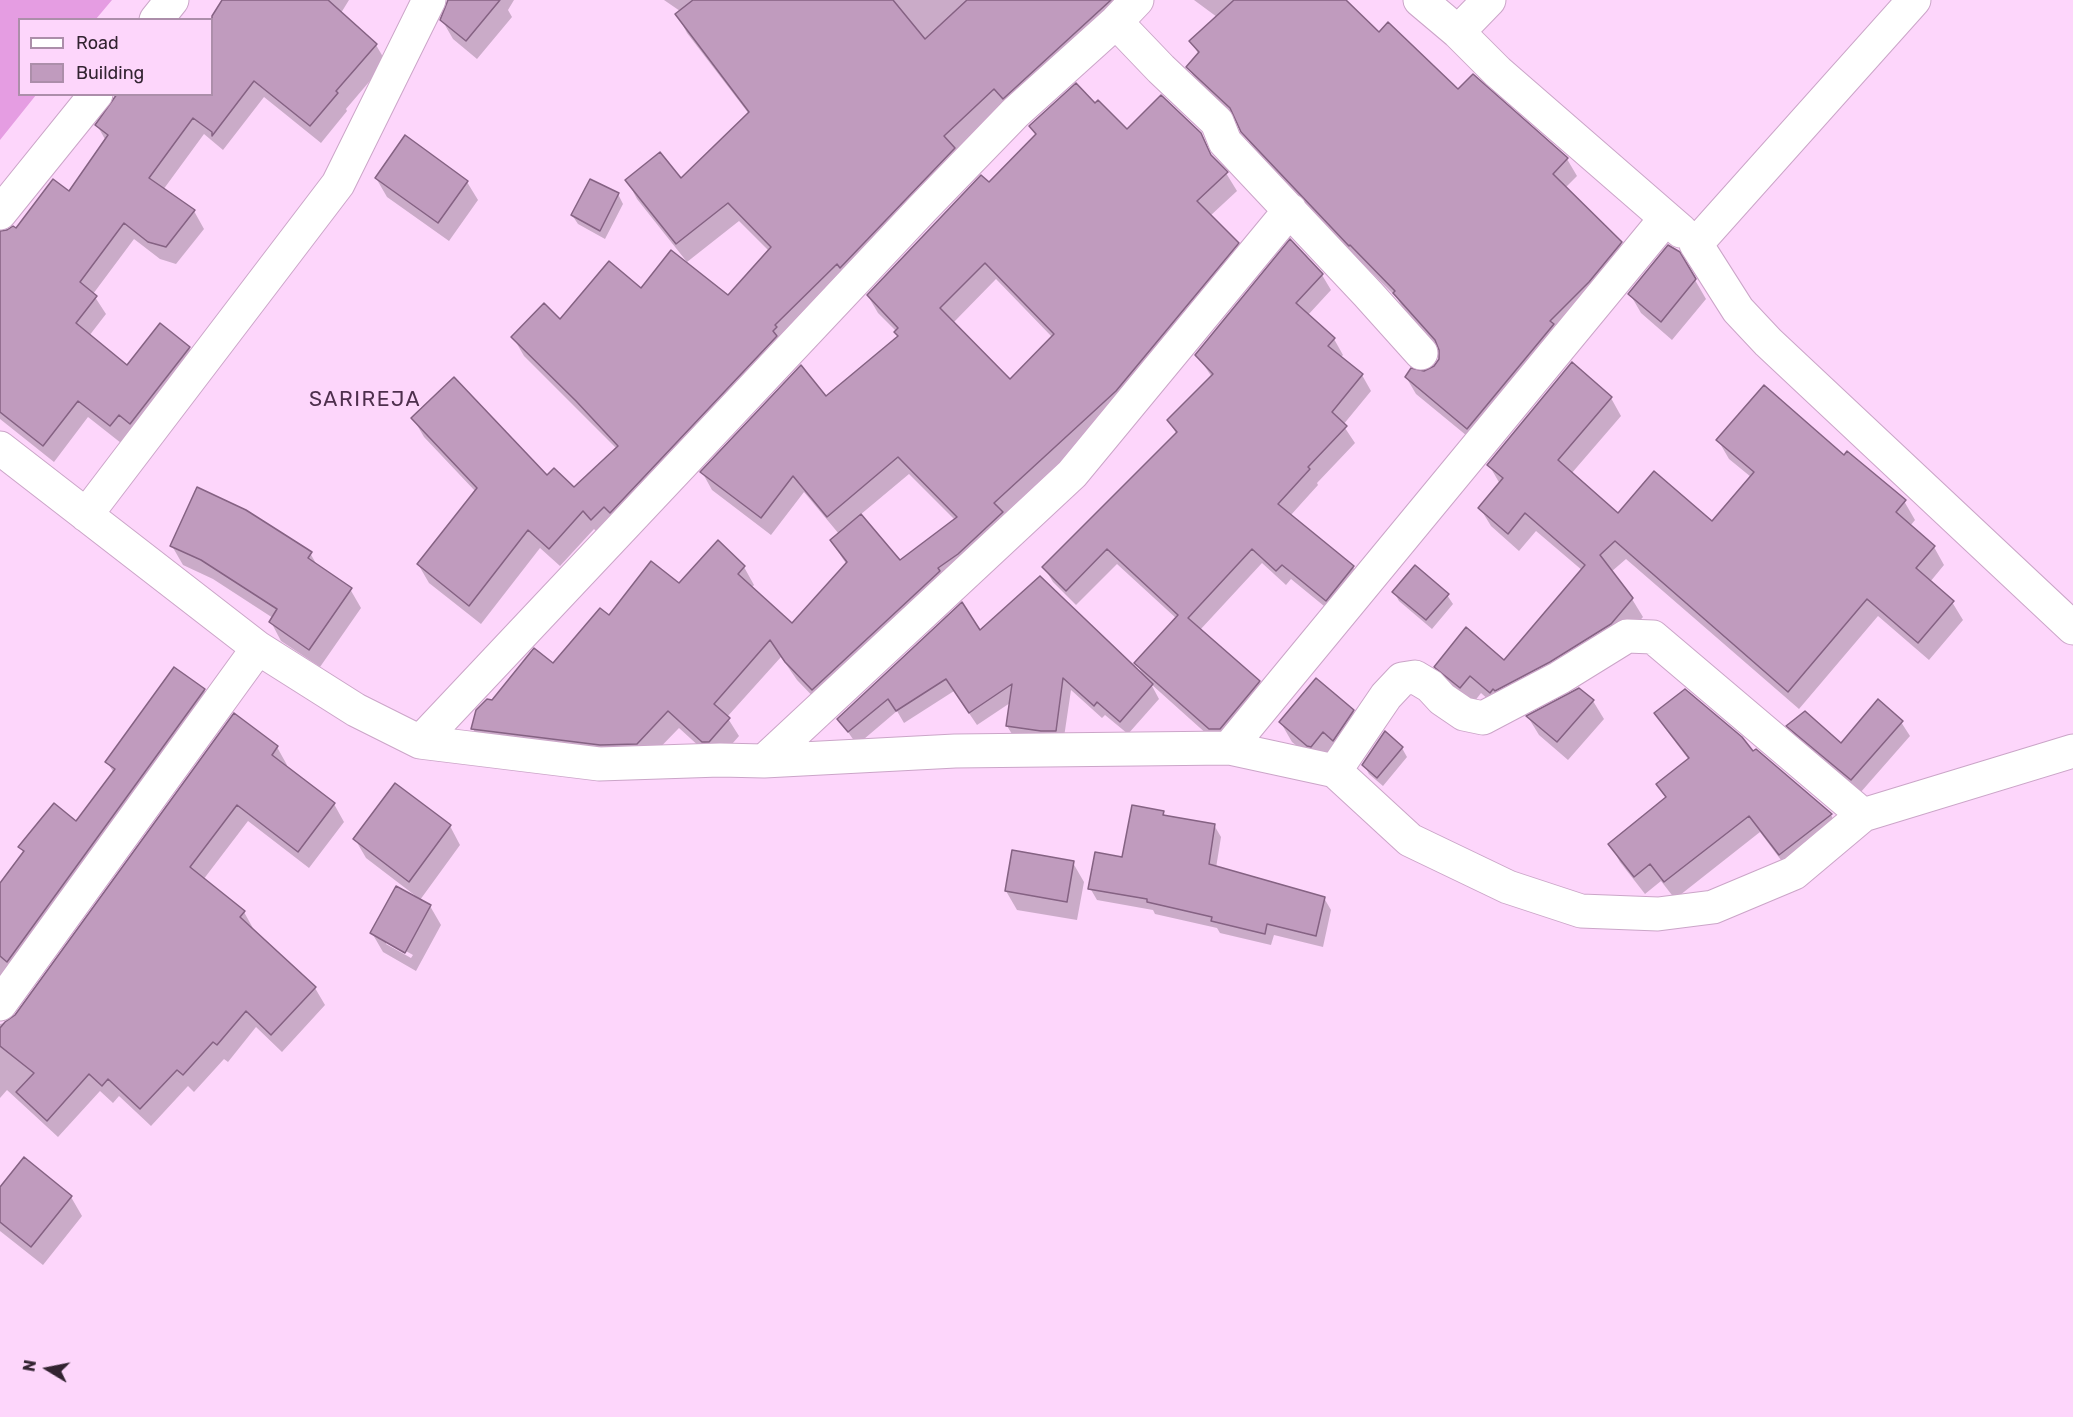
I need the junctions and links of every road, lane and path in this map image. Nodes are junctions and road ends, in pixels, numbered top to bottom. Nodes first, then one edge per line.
1 (172, 0) edge
2 (429, 0) edge
3 (1419, 0) edge
4 (1489, 0) edge
5 (1914, 0) edge
6 (1126, 11) edge
7 (158, 18) edge
8 (1458, 32) junction
9 (94, 96) edge
10 (1290, 210) junction
11 (0, 213) edge
12 (1666, 218) junction
13 (1696, 244) junction
14 (1420, 353) dead end
15 (0, 448) edge
16 (86, 515) junction
17 (2073, 628) edge
18 (258, 648) junction
19 (420, 742) junction
20 (1229, 748) junction
21 (2073, 751) edge
22 (764, 761) junction
23 (1335, 771) junction
24 (1863, 815) junction
25 (0, 1004) edge

1 - 7 street
2 - 16 street
3 - 8 street
4 - 8 street
5 - 13 street
6 - 10 street
6 - 19 street
8 - 12 street
9 - 11 street
10 - 14 street
10 - 22 street
12 - 13 street
12 - 20 street
13 - 17 street
15 - 16 street
16 - 18 street
18 - 19 street
18 - 25 street
19 - 22 street
20 - 22 street
20 - 23 street
21 - 24 street
23 - 24 street
23 - 24 street

